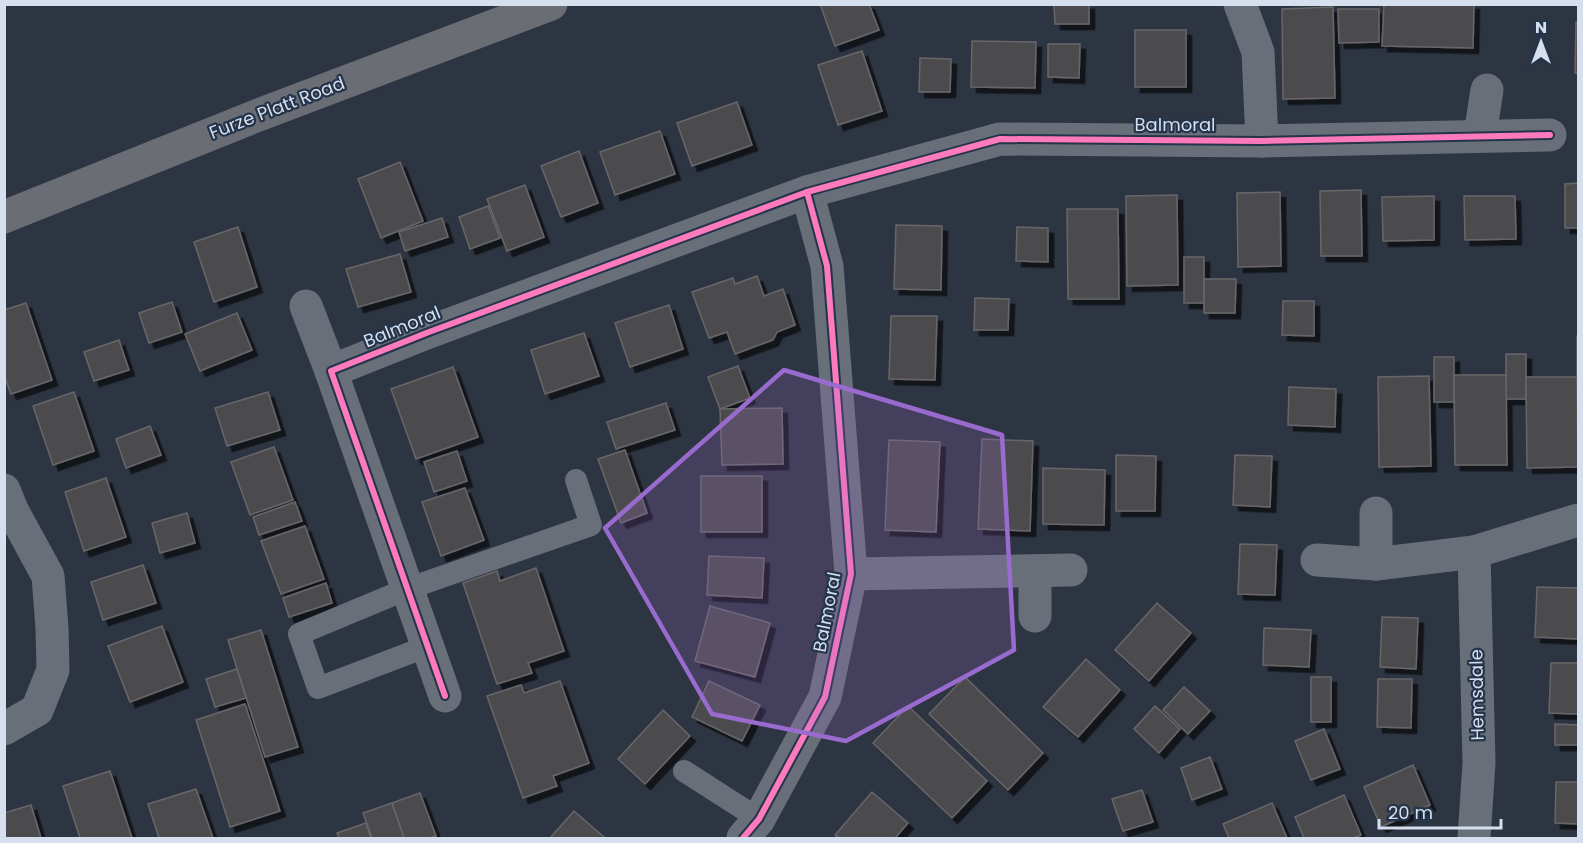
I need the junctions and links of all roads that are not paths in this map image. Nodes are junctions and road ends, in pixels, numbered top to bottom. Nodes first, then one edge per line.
1 (551, 4) edge
2 (1240, 4) edge
3 (1487, 90) dead end
4 (1480, 135) junction
5 (1550, 135) dead end
6 (1262, 141) junction
7 (807, 192) junction
8 (4, 217) edge
9 (306, 306) dead end
10 (331, 371) junction
11 (576, 480) dead end
12 (7, 504) edge
13 (1376, 513) dead end
14 (1578, 520) edge
15 (1474, 552) junction
16 (1317, 560) dead end
17 (1376, 564) junction
18 (1071, 570) dead end
19 (1035, 571) junction
20 (851, 574) junction
21 (407, 589) junction
22 (1035, 616) dead end
23 (428, 646) junction
24 (445, 696) dead end
25 (4, 729) edge
26 (684, 771) dead end
27 (751, 829) edge
28 (1474, 838) edge

1 - 8 main road, Furze Platt Road
2 - 6 street
3 - 4 street
4 - 5 street, Balmoral
4 - 6 street, Balmoral
6 - 7 street, Balmoral
7 - 10 street, Balmoral
7 - 20 street, Balmoral
9 - 10 street
10 - 21 street
11 - 21 lane
12 - 25 street
13 - 17 street
14 - 15 street
15 - 17 street
15 - 28 street, Hemsdale
16 - 17 street
18 - 19 street, Balmoral
19 - 20 street, Balmoral
19 - 22 street
20 - 27 street, Balmoral
21 - 23 street
21 - 23 lane
23 - 24 street
26 - 27 lane

